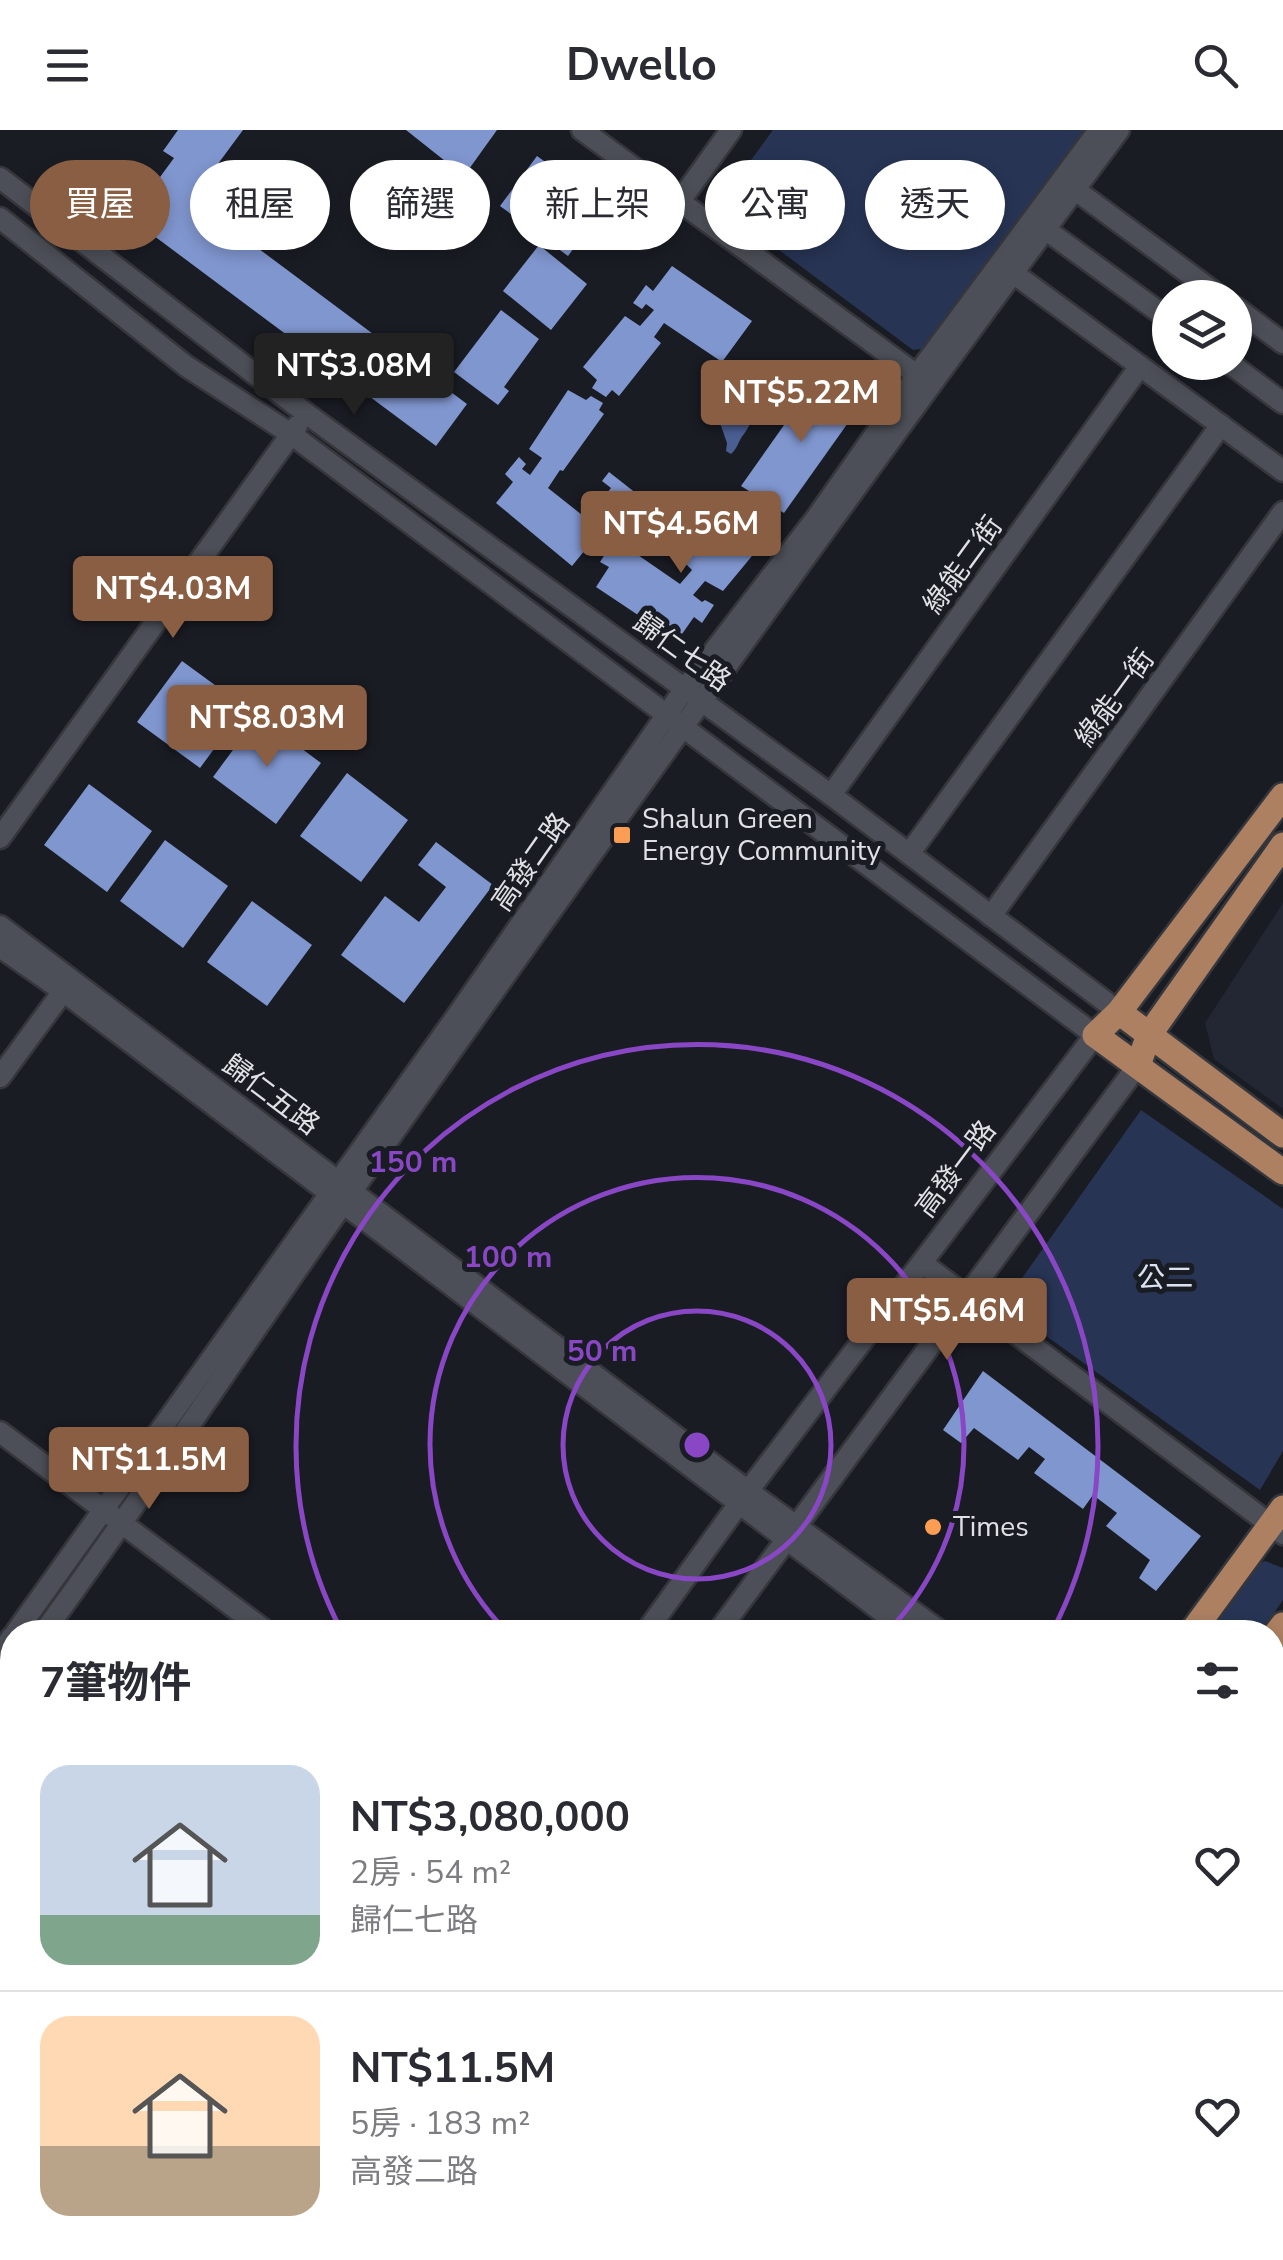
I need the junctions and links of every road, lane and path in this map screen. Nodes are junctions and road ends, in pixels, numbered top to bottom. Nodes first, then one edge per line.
1 (582, 130) edge
2 (731, 130) edge
3 (1099, 130) edge
4 (1118, 130) edge
5 (623, 160) edge
6 (0, 178) edge
7 (1069, 185) junction
8 (685, 194) edge
9 (685, 205) edge
10 (0, 218) edge
11 (1039, 224) junction
12 (1006, 268) junction
13 (1198, 280) edge
14 (1152, 307) edge
15 (1252, 320) edge
16 (1283, 343) edge
17 (1140, 366) junction
18 (924, 380) junction
19 (1252, 380) edge
20 (1283, 403) edge
21 (306, 414) junction
22 (1221, 425) junction
23 (291, 434) junction
24 (1283, 471) edge
25 (1283, 512) edge
26 (693, 697) junction
27 (676, 721) junction
28 (831, 795) junction
29 (1283, 796) edge
30 (0, 838) edge
31 (1283, 846) edge
32 (909, 854) junction
33 (991, 916) junction
34 (0, 926) edge
35 (0, 947) edge
36 (68, 985) junction
37 (1119, 1012) junction
38 (1095, 1034) junction
39 (1149, 1036) junction
40 (1138, 1065) junction
41 (0, 1077) edge
42 (1283, 1135) edge
43 (1283, 1172) edge
44 (340, 1192) junction
45 (922, 1263) junction
46 (966, 1295) junction
47 (0, 1432) edge
48 (743, 1497) junction
49 (104, 1510) junction
50 (1279, 1522) edge
51 (123, 1524) junction
52 (791, 1533) junction
53 (25, 1620) edge
54 (53, 1620) edge
55 (250, 1620) edge
56 (655, 1620) edge
57 (727, 1620) edge
58 (894, 1620) edge
59 (924, 1620) edge
60 (1201, 1620) edge

1 - 5 street
2 - 8 street
3 - 7 street, 高發二路
4 - 7 street, 高發二路
6 - 21 street, 歸仁七路
7 - 11 street, 高發二路
7 - 13 street
9 - 18 street
10 - 23 street
11 - 12 street, 高發二路
11 - 14 street
12 - 17 street
12 - 18 street, 高發二路
15 - 16 street
17 - 22 street
17 - 28 street, 綠能二街
18 - 26 street, 高發二路
19 - 20 street
21 - 23 street
21 - 26 street, 歸仁七路
22 - 24 street
22 - 32 street
23 - 27 street
23 - 30 street
25 - 33 street, 綠能一街
26 - 27 street, 高發二路
26 - 28 street, 歸仁七路
27 - 38 street
27 - 44 street, 高發二路
28 - 32 street, 歸仁七路
29 - 37 main road, 高發一路
31 - 39 main road
32 - 33 street, 歸仁七路
33 - 37 street, 歸仁七路
34 - 36 street, 歸仁五路
35 - 36 street, 歸仁五路
36 - 41 street
36 - 44 street, 歸仁五路
37 - 38 main road, 高發一路
37 - 39 main road, 歸仁七路
38 - 40 main road
38 - 45 street, 高發一路
39 - 40 main road
39 - 42 main road, 歸仁七路
40 - 43 main road
40 - 46 street
44 - 48 street, 歸仁五路
44 - 49 street, 高發二路
44 - 51 street, 高發二路
45 - 46 street
45 - 48 street, 高發一路
46 - 50 street
46 - 52 street
47 - 49 street
48 - 52 street, 歸仁五路
48 - 56 street, 高發一路
49 - 51 street
49 - 53 street, 高發二路
50 - 60 main road
51 - 54 street, 高發二路
51 - 55 street
52 - 57 street
52 - 58 street, 歸仁五路
52 - 59 street, 歸仁五路

